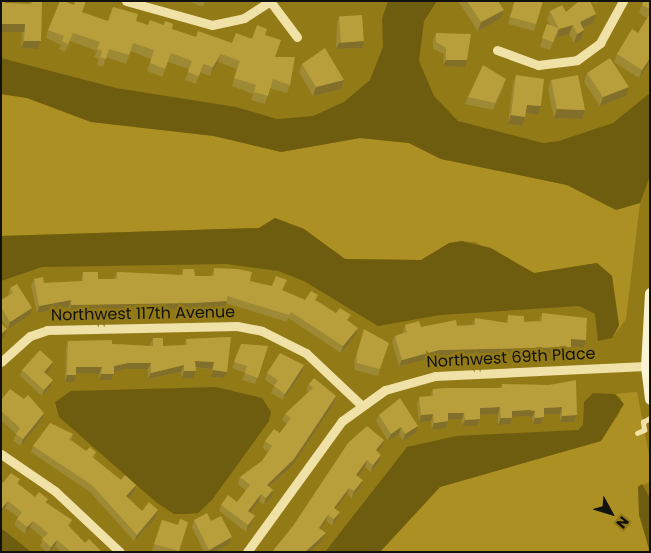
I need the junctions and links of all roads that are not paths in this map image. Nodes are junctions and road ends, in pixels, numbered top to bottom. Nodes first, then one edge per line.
1 (126, 1) edge
2 (270, 1) edge
3 (623, 1) edge
4 (297, 37) dead end
5 (497, 50) dead end
6 (650, 293) edge
7 (1, 362) edge
8 (646, 366) junction
9 (650, 399) edge
10 (360, 404) junction
11 (650, 418) edge
12 (636, 433) dead end
13 (1, 454) edge
14 (120, 552) edge
15 (247, 552) edge

1 - 2 street
2 - 4 street
3 - 5 street
6 - 8 street
7 - 10 street, Northwest 117th Avenue
8 - 9 street
8 - 10 street, Northwest 69th Place
10 - 15 street, Northwest 69th Place
11 - 12 lane
13 - 14 street

